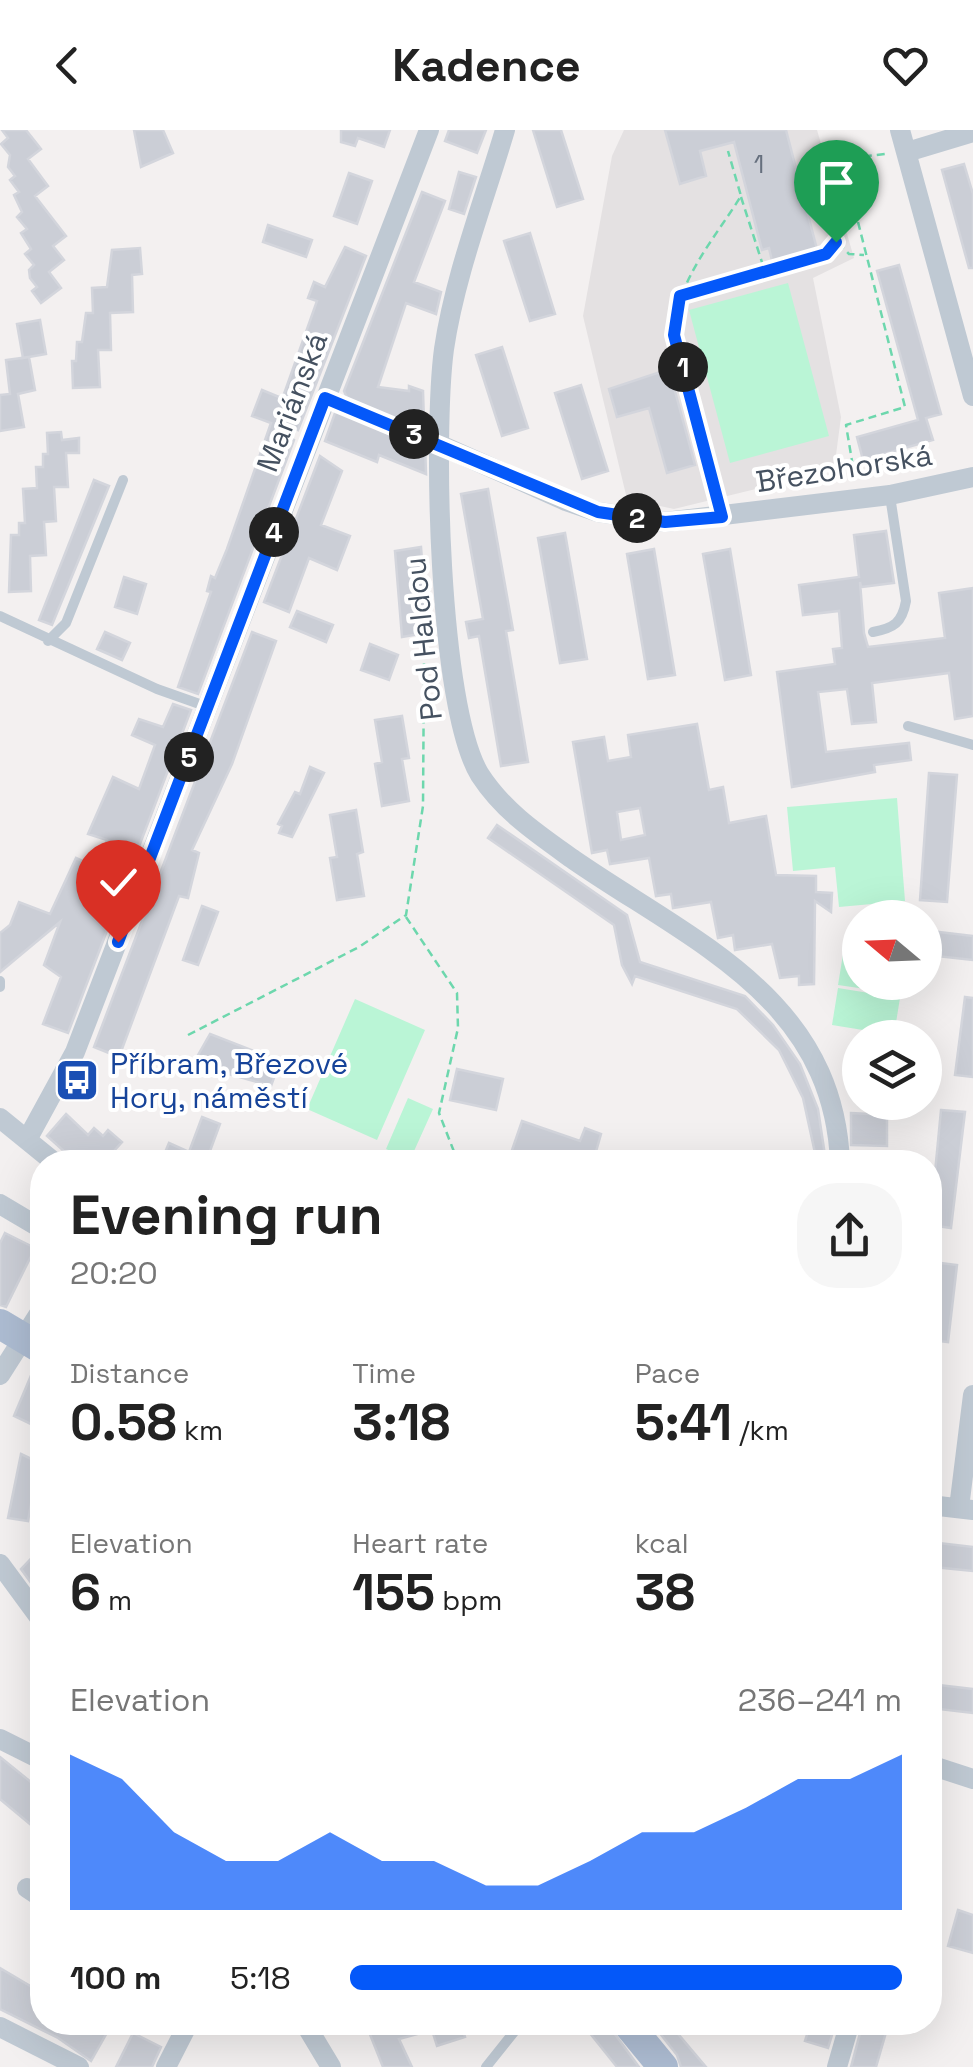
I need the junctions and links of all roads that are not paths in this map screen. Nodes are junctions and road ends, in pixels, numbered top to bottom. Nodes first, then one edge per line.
1 (429, 130) edge
2 (505, 130) edge
3 (900, 130) edge
4 (973, 132) edge
5 (906, 152) junction
6 (973, 396) edge
7 (438, 444) junction
8 (973, 477) edge
9 (123, 480) dead end
10 (890, 495) junction
11 (0, 616) edge
12 (872, 632) dead end
13 (48, 641) junction
14 (208, 707) junction
15 (908, 726) dead end
16 (973, 745) edge
17 (0, 1118) edge
18 (28, 1138) junction
19 (41, 1150) edge
20 (838, 1150) edge
21 (0, 1204) edge
22 (30, 1222) edge
23 (22, 1336) edge
24 (0, 1375) edge
25 (973, 1395) edge
26 (966, 1509) edge
27 (0, 1564) edge
28 (30, 1605) edge
29 (0, 1739) edge
30 (30, 1754) edge
31 (942, 1769) edge
32 (973, 1779) edge
33 (0, 2027) edge
34 (182, 2035) edge
35 (312, 2035) edge
36 (512, 2035) edge
37 (637, 2035) edge
38 (846, 2035) edge
39 (79, 2067) edge
40 (166, 2067) edge
41 (331, 2067) edge
42 (486, 2067) edge
43 (663, 2067) edge
44 (837, 2067) edge

1 - 14 street, Mariánská
2 - 7 street, Pod Haldou
3 - 5 street
4 - 5 street
5 - 6 street
7 - 10 street, Březohorská
7 - 20 street, Pod Haldou
8 - 10 street, Březohorská
9 - 13 lane
10 - 12 lane
11 - 13 lane
13 - 14 lane
14 - 18 street, Mariánská
15 - 16 lane
17 - 18 street
18 - 19 street
21 - 22 street
23 - 24 street
25 - 26 street
27 - 28 street
29 - 30 street
31 - 32 street
33 - 39 street
34 - 40 street
35 - 41 street
36 - 42 lane
37 - 43 main road
38 - 44 street

